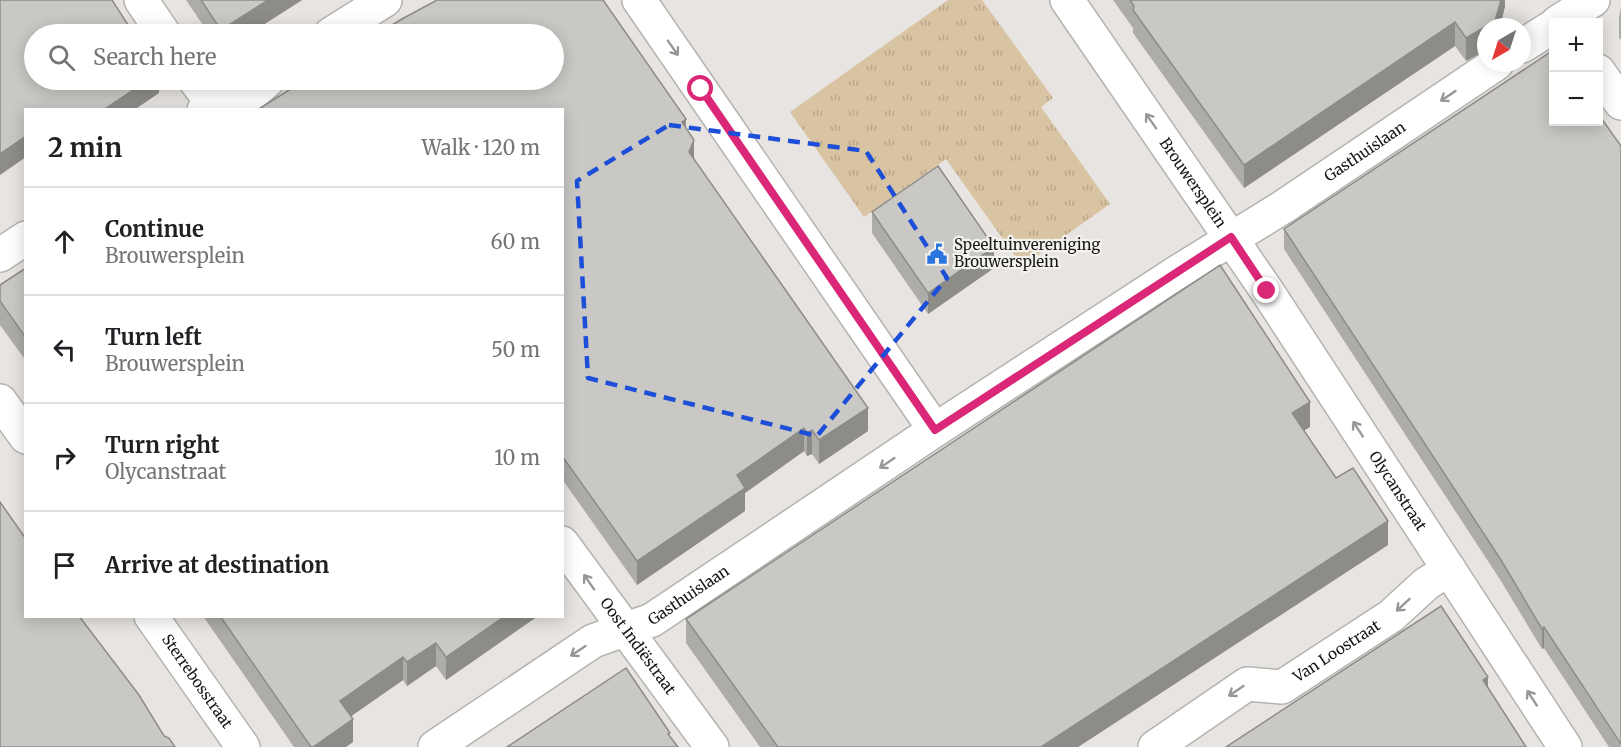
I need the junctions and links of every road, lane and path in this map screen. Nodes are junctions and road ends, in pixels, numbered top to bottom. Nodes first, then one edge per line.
1 (141, 0) edge
2 (385, 0) edge
3 (639, 0) edge
4 (1067, 0) edge
5 (1593, 0) edge
6 (1557, 18) edge
7 (157, 24) edge
8 (347, 24) edge
9 (1549, 24) edge
10 (1531, 39) edge
11 (1484, 72) edge
12 (1600, 72) edge
13 (257, 96) edge
14 (204, 97) edge
15 (1621, 103) edge
16 (1231, 237) junction
17 (24, 239) edge
18 (0, 255) edge
19 (0, 401) edge
20 (935, 430) junction
21 (24, 435) edge
22 (564, 546) edge
23 (1449, 569) junction
24 (152, 618) edge
25 (625, 630) junction
26 (243, 747) edge
27 (435, 747) edge
28 (712, 747) edge
29 (1155, 747) edge
30 (1564, 747) edge

1 - 7 street
2 - 8 street
3 -> 20 street
16 -> 4 street, Brouwersplein
5 - 6 street
9 - 10 street
11 -> 16 street, Gasthuislaan
12 - 15 street
13 - 14 street
16 - 20 street, Brouwersplein
23 -> 16 street, Olycanstraat
17 - 18 street
19 - 21 street
20 -> 25 street, Gasthuislaan
25 -> 22 street, Oost Indiëstraat
23 -> 29 street, Van Loostraat
30 -> 23 street, Olycanstraat
24 - 26 street, Sterrebosstraat
25 -> 27 street, Gasthuislaan
25 - 28 street, Oost Indiëstraat

